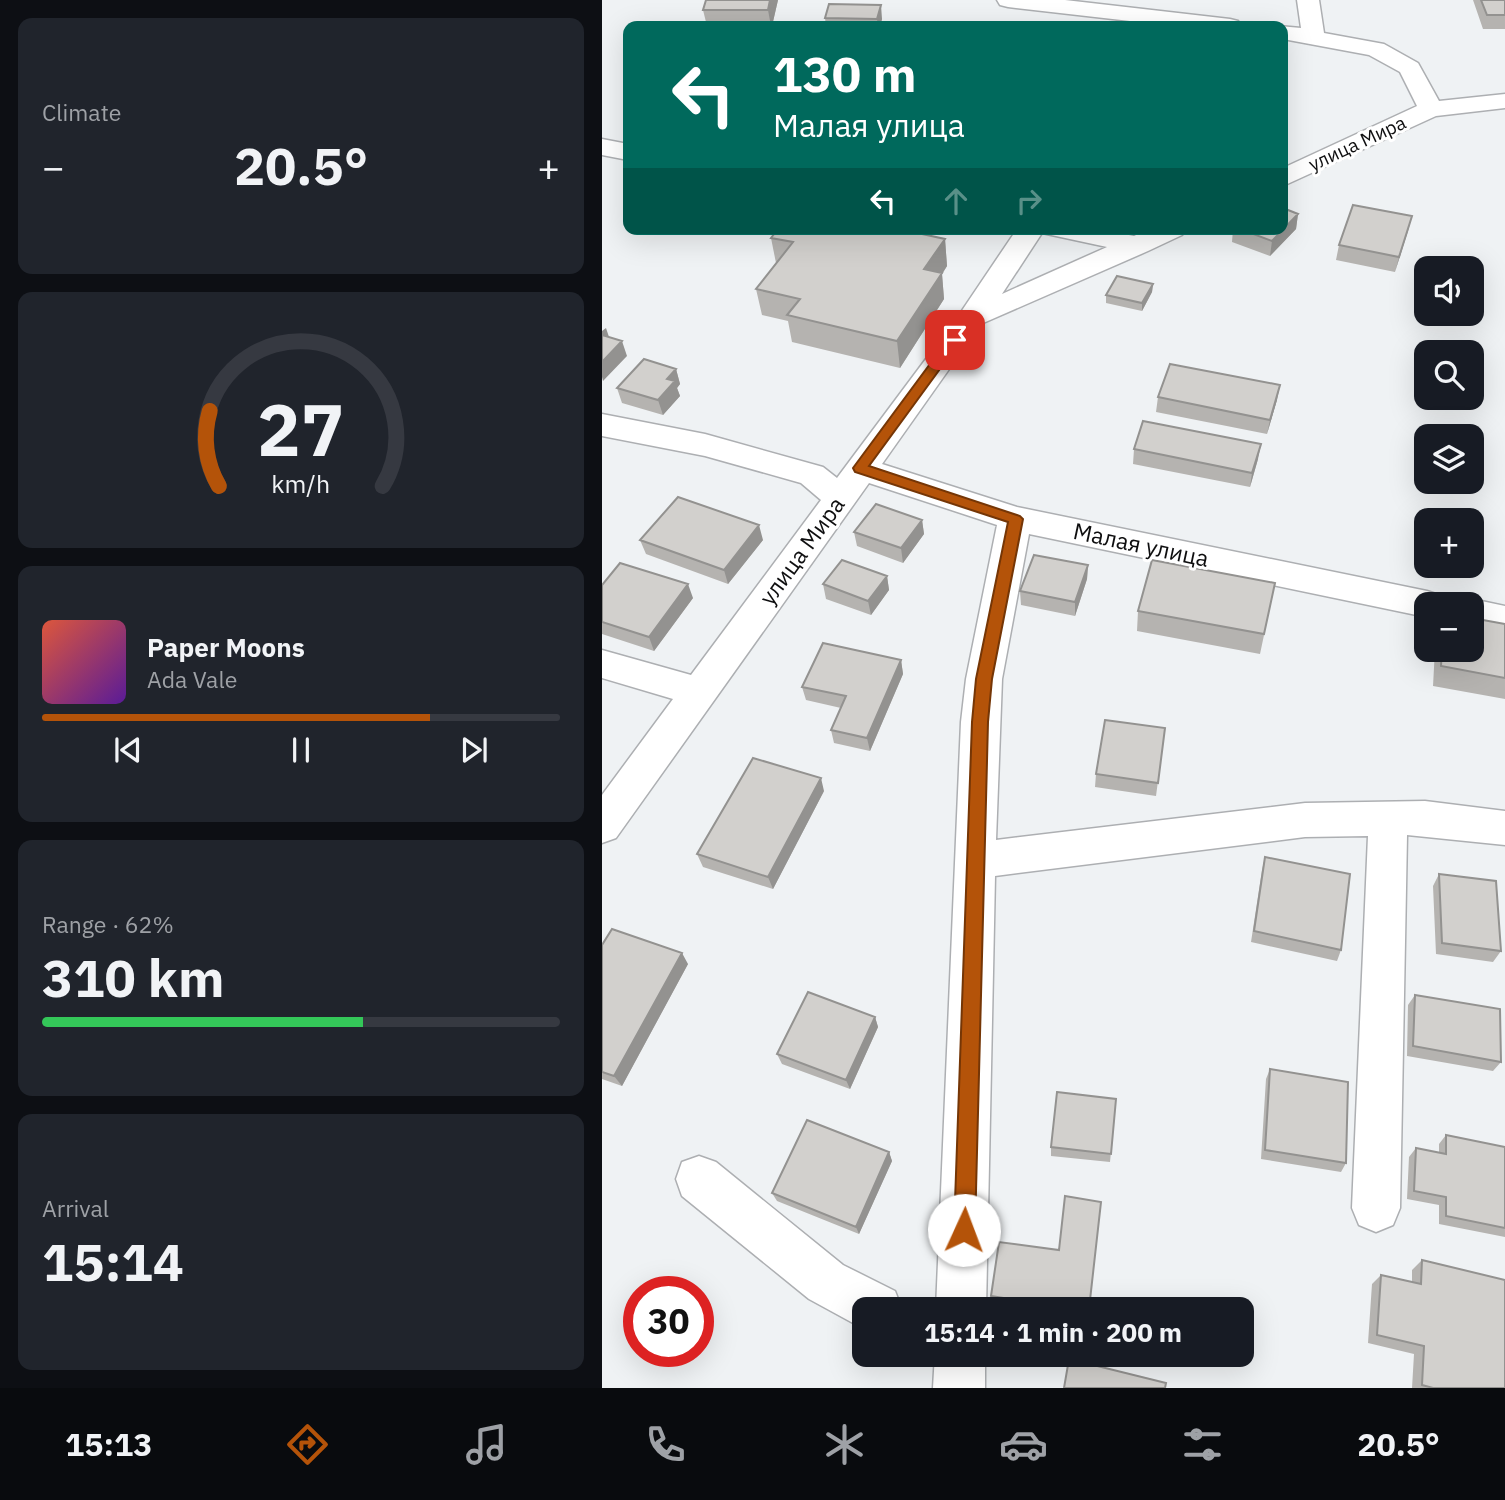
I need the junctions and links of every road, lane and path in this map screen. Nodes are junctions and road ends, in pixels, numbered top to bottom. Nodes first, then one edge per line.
1 (1008, 0) edge
2 (1308, 0) edge
3 (1187, 21) edge
4 (1288, 34) edge
5 (1313, 36) junction
6 (1505, 101) edge
7 (1431, 108) junction
8 (602, 147) edge
9 (623, 151) edge
10 (1288, 176) edge
11 (1027, 235) edge
12 (1084, 235) edge
13 (1159, 235) edge
14 (1138, 245) junction
15 (971, 318) junction
16 (602, 425) edge
17 (860, 468) junction
18 (840, 499) junction
19 (1015, 519) junction
20 (1414, 601) edge
21 (1484, 616) edge
22 (1505, 620) edge
23 (602, 664) edge
24 (699, 692) junction
25 (1388, 819) junction
26 (602, 826) edge
27 (1505, 828) edge
28 (978, 860) junction
29 (699, 1179) dead end
30 (1376, 1208) dead end
31 (854, 1297) edge
32 (961, 1297) edge
33 (959, 1367) edge
34 (958, 1388) edge

1 - 3 street
2 - 5 street
4 - 5 street
5 - 7 street
6 - 7 street, улица Мира
7 - 10 street, улица Мира
8 - 9 street
11 - 15 street
12 - 14 street
13 - 14 street, улица Мира
14 - 15 street, улица Мира
15 - 17 street, улица Мира
16 - 18 street
17 - 18 street, улица Мира
17 - 19 street, Малая улица
18 - 24 street, улица Мира
19 - 20 street, Малая улица
19 - 28 street
21 - 22 street
23 - 24 street
24 - 26 street, улица Мира
25 - 27 street
25 - 28 street
25 - 30 street
28 - 32 street
29 - 31 street
33 - 34 street

